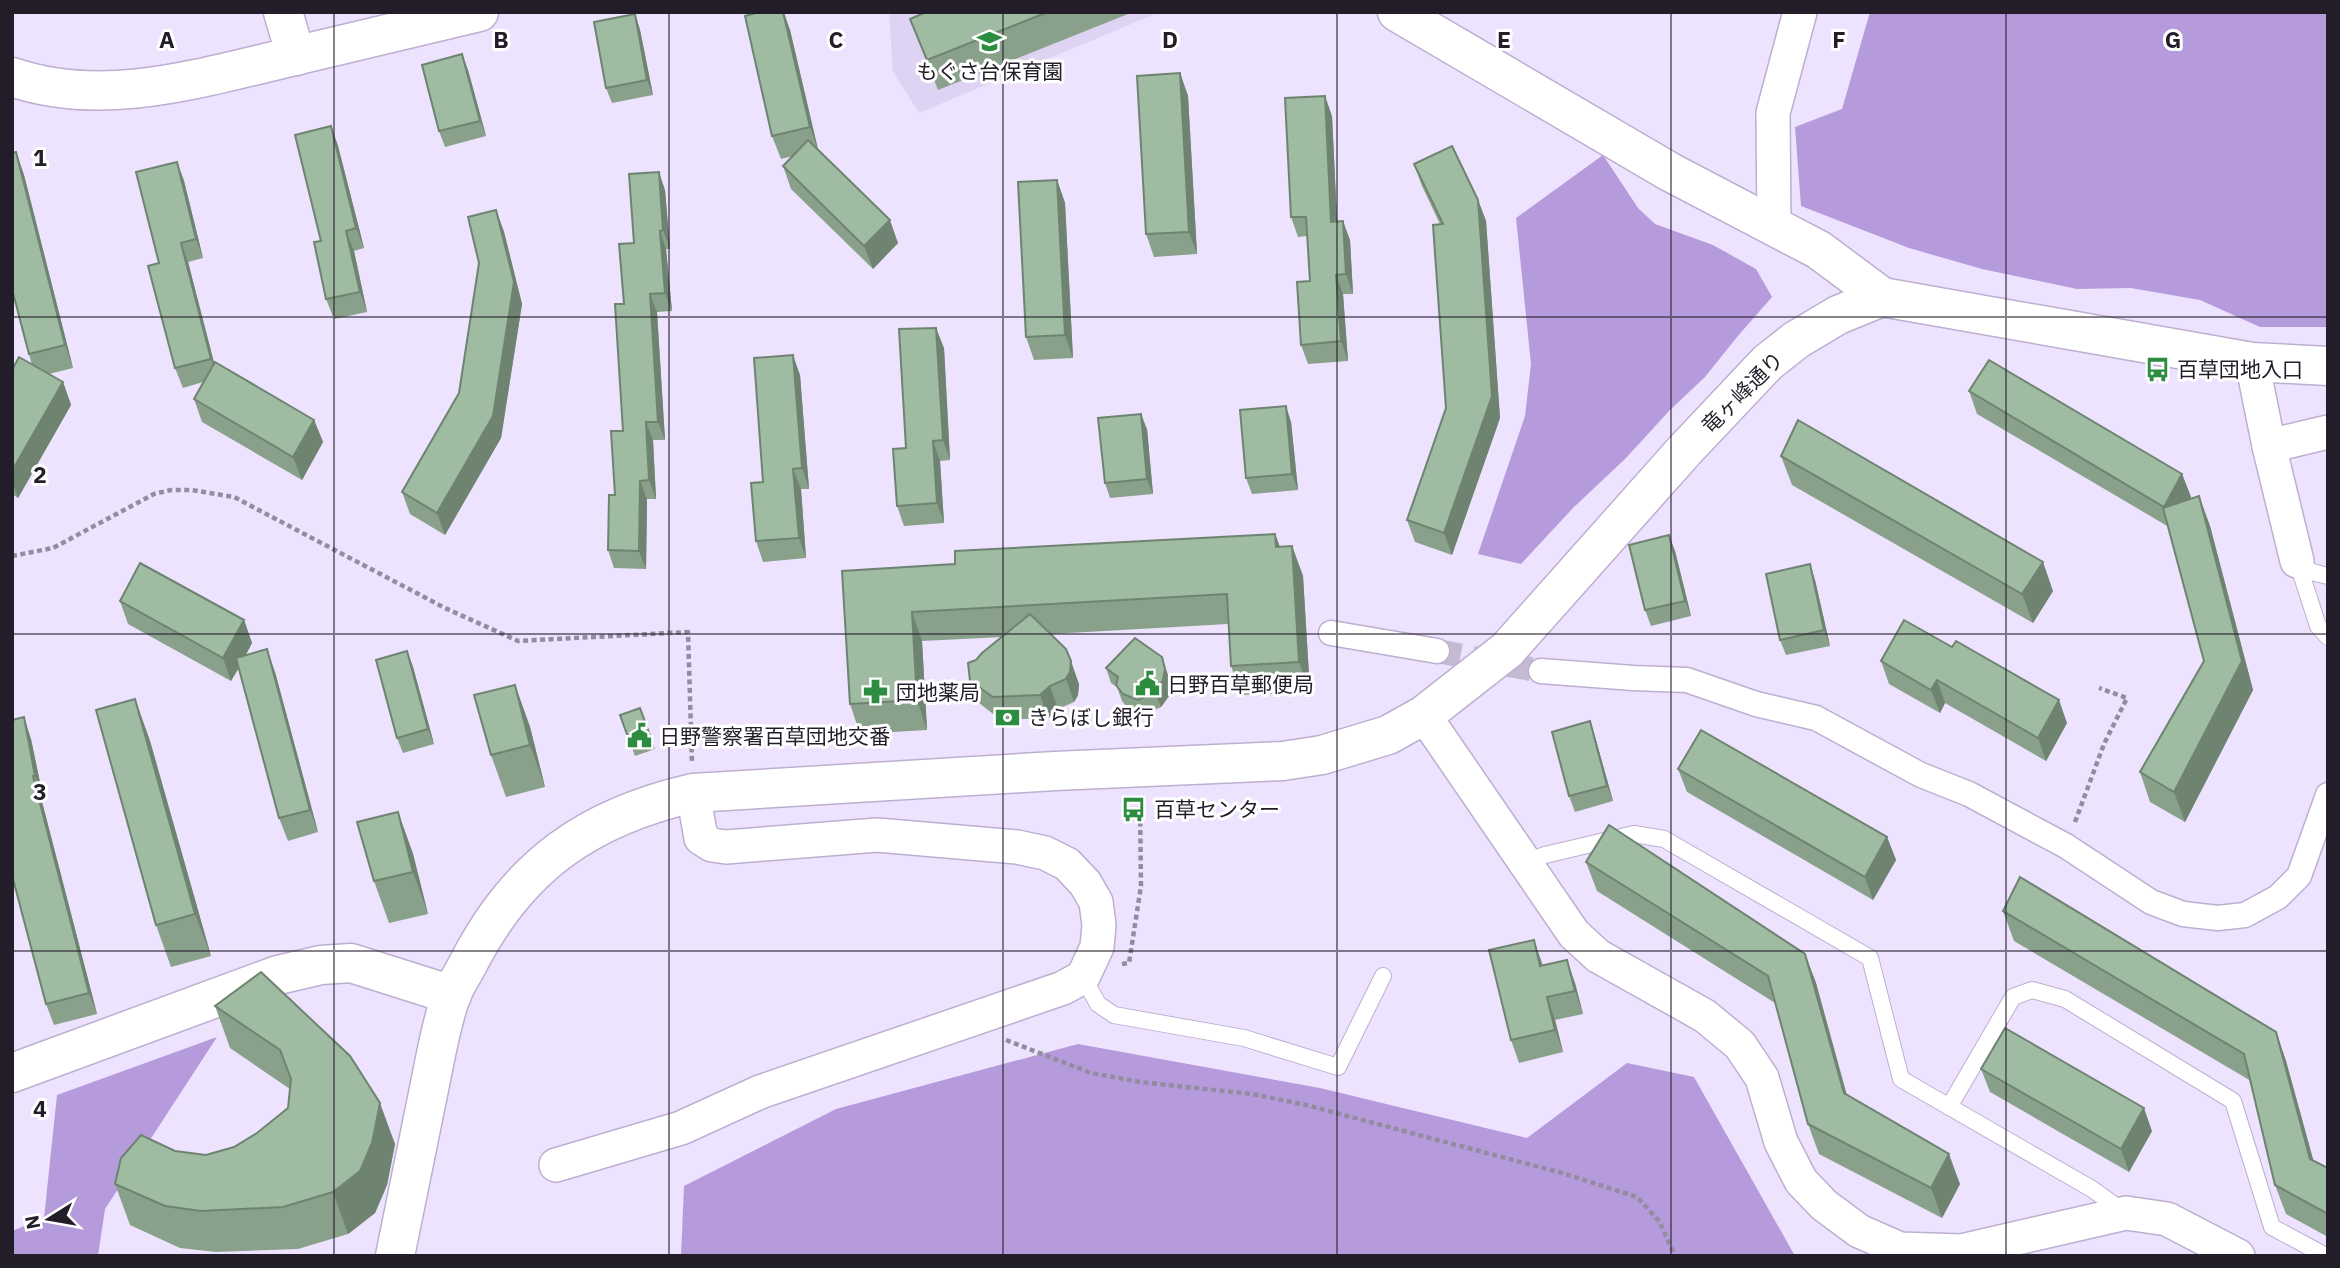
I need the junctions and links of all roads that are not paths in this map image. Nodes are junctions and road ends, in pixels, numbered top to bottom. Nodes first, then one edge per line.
1 (283, 12) edge
2 (479, 12) edge
3 (1397, 12) edge
4 (1800, 12) edge
5 (296, 56) junction
6 (12, 77) edge
7 (1774, 227) junction
8 (1882, 297) junction
9 (2252, 362) junction
10 (2328, 366) edge
11 (2328, 432) edge
12 (2269, 446) junction
13 (2297, 561) junction
14 (2328, 576) edge
15 (1331, 633) dead end
16 (2328, 637) edge
17 (1437, 651) tunnel mouth
18 (1541, 671) tunnel mouth
19 (1424, 715) junction
20 (692, 780) junction
21 (2328, 795) edge
22 (1525, 862) junction
23 (1384, 976) dead end
24 (1083, 977) junction
25 (452, 995) junction
26 (12, 1073) edge
27 (1949, 1107) junction
28 (556, 1165) dead end
29 (2126, 1213) junction
30 (395, 1256) edge
31 (2238, 1256) edge
32 (2326, 1256) edge

1 - 5 street
2 - 5 street
3 - 7 street
4 - 7 street
5 - 6 street
7 - 8 street
8 - 9 street
8 - 19 street, 竜ヶ峰通り
9 - 10 street
9 - 12 street
11 - 12 street
12 - 13 street
13 - 14 lane
13 - 16 lane
15 - 17 street
18 - 21 street
19 - 20 street, 竜ヶ峰通り
19 - 22 street
20 - 24 street
20 - 25 street, 竜ヶ峰通り
22 - 27 lane
22 - 29 street
23 - 24 lane
24 - 28 street
25 - 26 street
25 - 30 street, 竜ヶ峰通り
27 - 29 lane
27 - 32 lane
29 - 31 street

